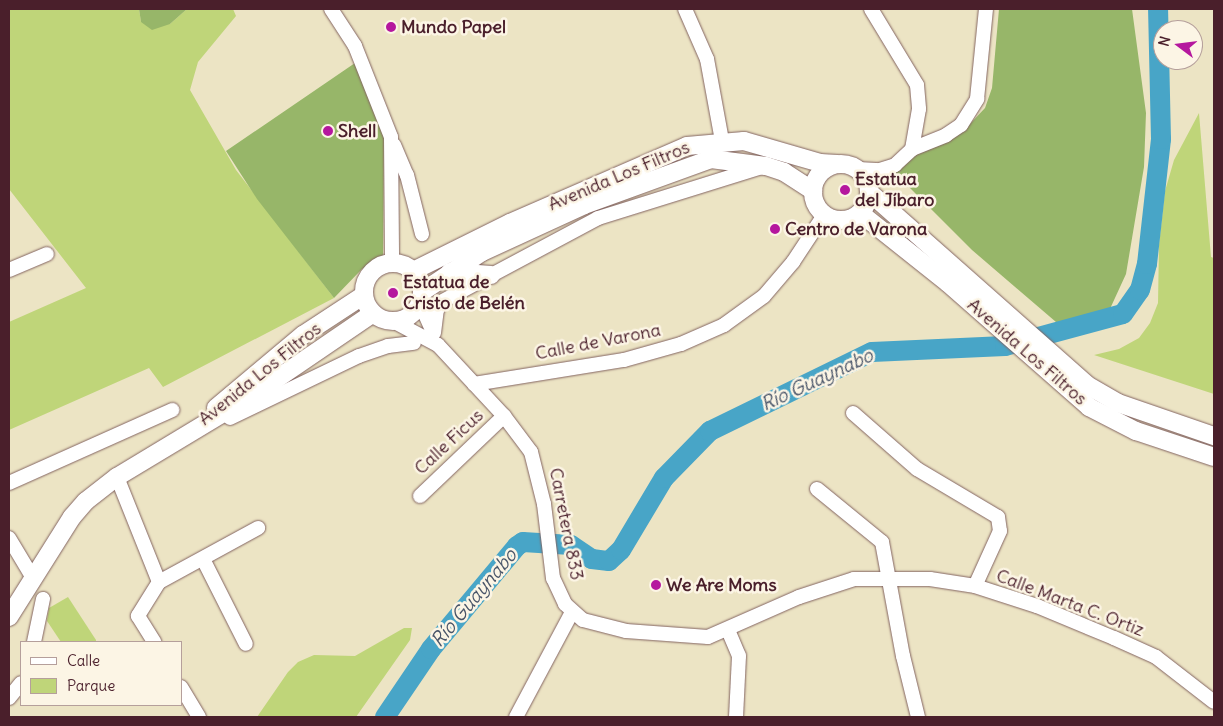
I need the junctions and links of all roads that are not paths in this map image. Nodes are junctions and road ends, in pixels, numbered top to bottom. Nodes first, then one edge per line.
1 (331, 9) edge
2 (685, 9) edge
3 (871, 9) edge
4 (986, 9) edge
5 (391, 137) junction
6 (722, 141) junction
7 (912, 150) junction
8 (837, 164) junction
9 (766, 166) junction
10 (858, 169) junction
11 (813, 191) junction
12 (869, 192) junction
13 (860, 213) junction
14 (824, 215) junction
15 (422, 234) dead end
16 (47, 254) dead end
17 (392, 263) junction
18 (9, 270) edge
19 (413, 271) junction
20 (450, 272) junction
21 (491, 275) junction
22 (954, 278) junction
23 (364, 295) junction
24 (421, 297) junction
25 (373, 313) junction
26 (393, 321) junction
27 (436, 339) junction
28 (414, 343) dead end
29 (474, 384) junction
30 (1089, 396) junction
31 (172, 410) dead end
32 (853, 413) dead end
33 (504, 416) junction
34 (1214, 436) edge
35 (182, 438) junction
36 (1214, 457) edge
37 (116, 476) junction
38 (9, 483) edge
39 (817, 489) dead end
40 (420, 496) dead end
41 (258, 528) dead end
42 (9, 538) edge
43 (203, 559) junction
44 (33, 578) junction
45 (889, 579) junction
46 (159, 582) junction
47 (974, 586) junction
48 (43, 599) dead end
49 (572, 612) junction
50 (9, 617) edge
51 (728, 630) junction
52 (34, 641) edge
53 (153, 641) edge
54 (246, 644) dead end
55 (20, 684) edge
56 (182, 690) edge
57 (9, 698) edge
58 (1214, 702) edge
59 (199, 717) edge
60 (516, 717) edge
61 (736, 717) edge
62 (918, 717) edge

1 - 5 street
2 - 6 street
3 - 7 street
4 - 7 street
5 - 15 street
5 - 17 street
6 - 8 main road, Avenida Los Filtros
6 - 19 main road, Avenida Los Filtros
7 - 10 street
8 - 10 main road
8 - 11 main road
9 - 11 main road, Avenida Los Filtros
9 - 20 main road, Avenida Los Filtros
9 - 21 street
10 - 12 main road
11 - 14 main road
12 - 13 main road
12 - 22 main road, Avenida Los Filtros
13 - 14 main road
13 - 22 main road, Avenida Los Filtros
14 - 29 street, Calle de Varona
16 - 18 street
17 - 19 main road
17 - 23 main road
19 - 24 main road
20 - 21 main road
20 - 24 main road, Avenida Los Filtros
21 - 27 street
22 - 30 main road, Avenida Los Filtros
23 - 25 main road
23 - 35 main road, Avenida Los Filtros
24 - 26 main road
24 - 27 street, Carretera 833
25 - 26 main road
25 - 35 main road, Avenida Los Filtros
26 - 27 street, Carretera 833
27 - 29 street, Carretera 833
28 - 35 street
29 - 33 street, Carretera 833
30 - 34 main road, Avenida Los Filtros
30 - 36 main road, Avenida Los Filtros
31 - 38 street
32 - 47 street
33 - 40 street, Calle Ficus
33 - 49 street, Carretera 833
35 - 37 main road, Avenida Los Filtros
37 - 44 main road, Avenida Los Filtros
37 - 46 street
39 - 45 street
41 - 43 street
42 - 44 street
43 - 46 street
43 - 54 street
44 - 50 main road, Avenida Los Filtros
45 - 47 street, Calle Marta C. Ortiz
45 - 51 street, Calle Marta C. Ortiz
45 - 62 street
46 - 53 street
47 - 58 street, Calle Marta C. Ortiz
48 - 52 street
49 - 51 street
49 - 60 street
51 - 61 street
55 - 57 street
56 - 59 street

